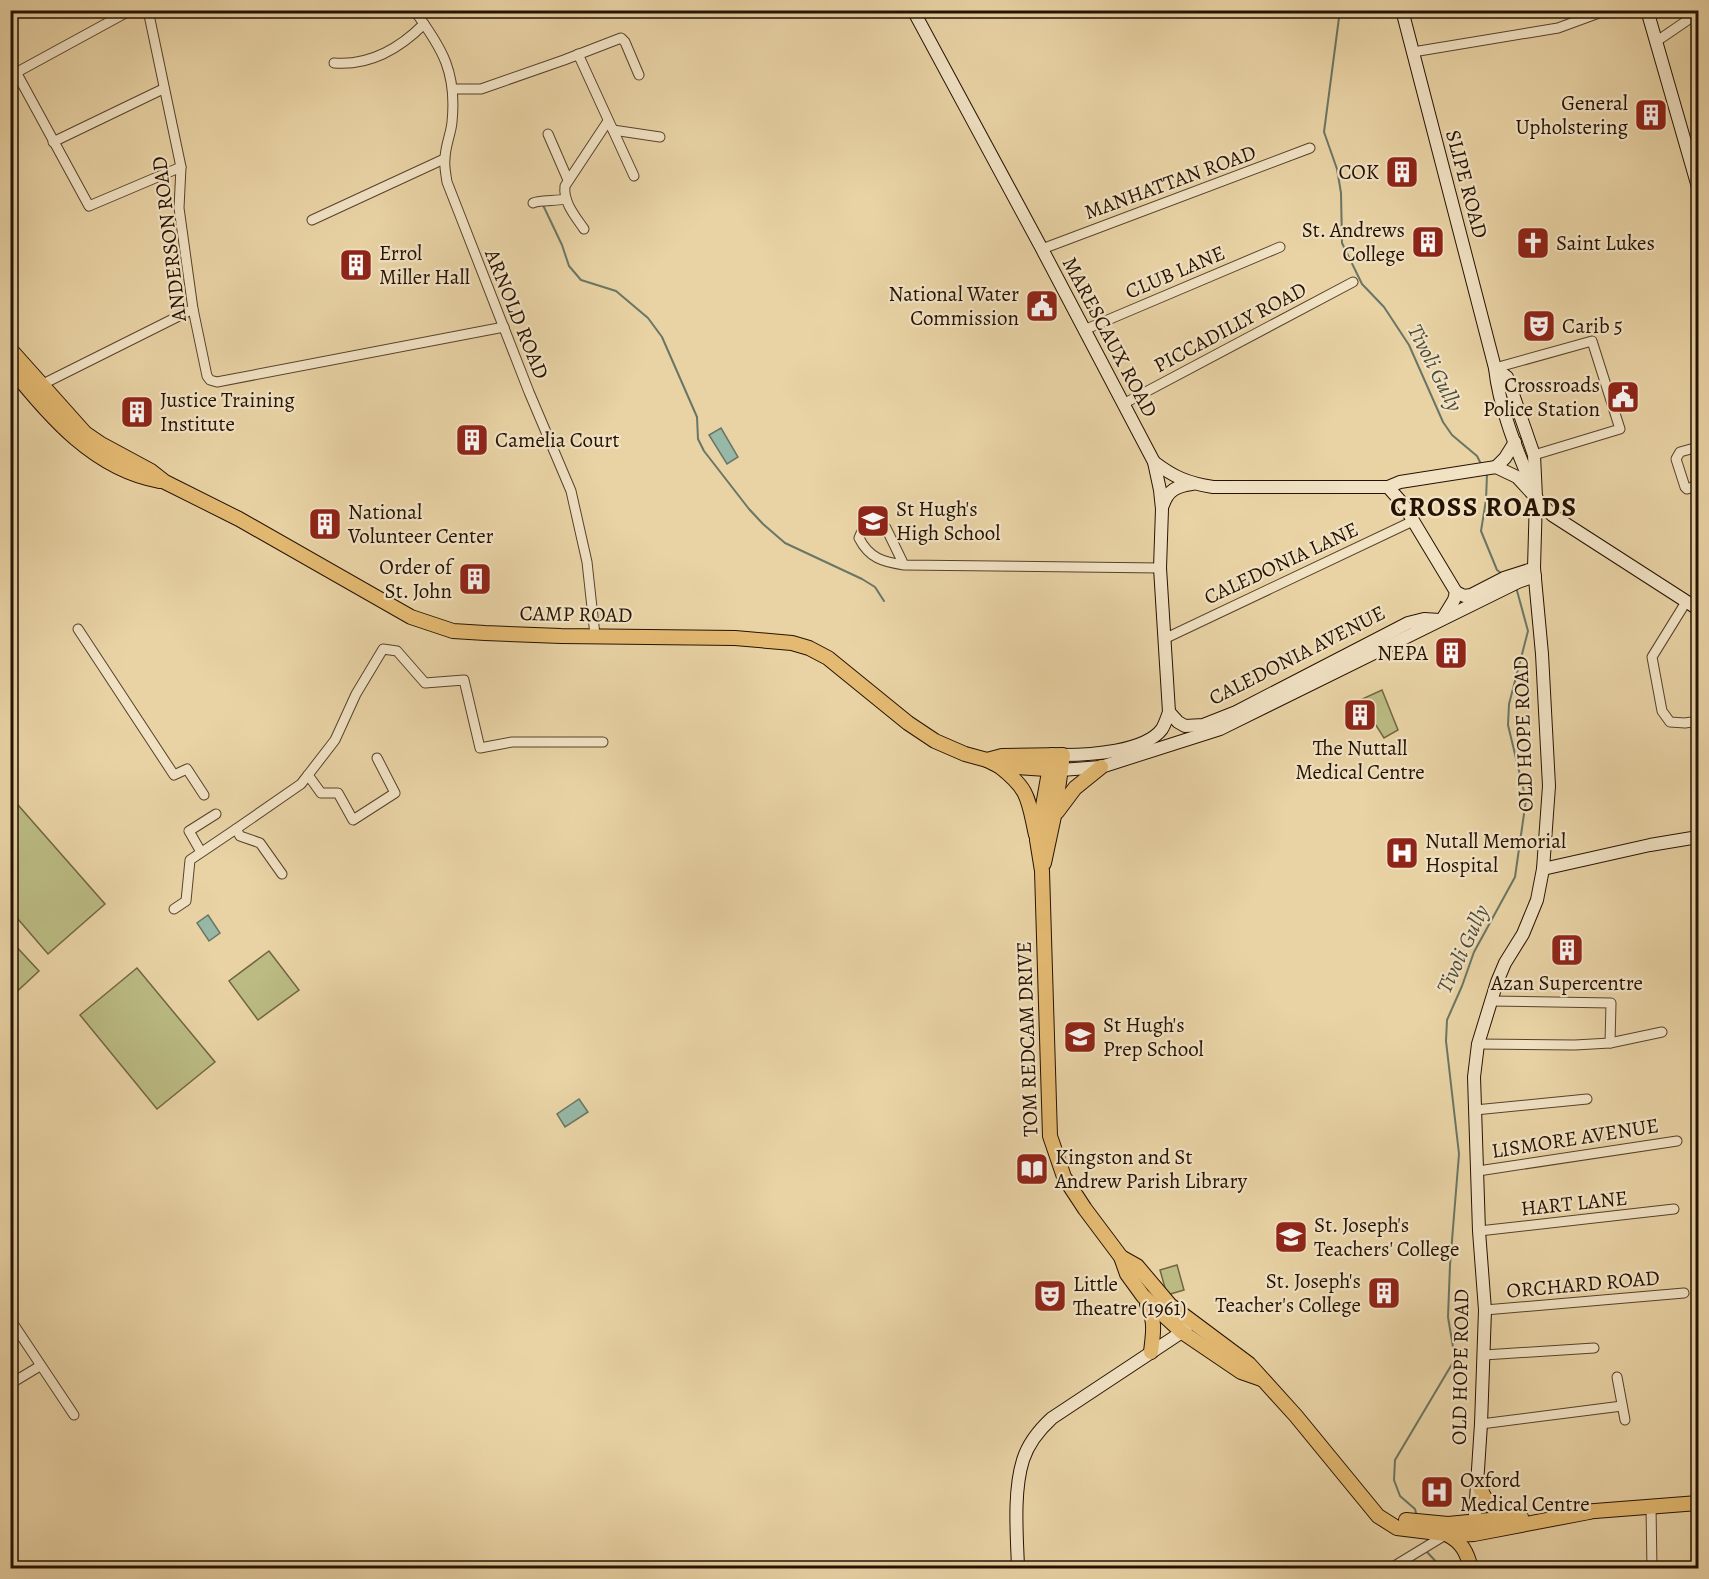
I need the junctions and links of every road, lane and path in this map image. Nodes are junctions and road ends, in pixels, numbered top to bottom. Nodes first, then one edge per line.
1 (130, 10) edge
2 (148, 10) edge
3 (414, 10) edge
4 (913, 10) edge
5 (1402, 10) edge
6 (1607, 10) edge
7 (1647, 10) edge
8 (1698, 13) edge
9 (424, 24) junction
10 (1657, 41) junction
11 (1413, 52) junction
12 (578, 54) junction
13 (334, 63) dead end
14 (13, 74) edge
15 (639, 75) dead end
16 (163, 89) junction
17 (453, 89) junction
18 (610, 125) junction
19 (548, 134) dead end
20 (660, 137) dead end
21 (53, 142) junction
22 (1310, 148) dead end
23 (444, 159) junction
24 (181, 167) junction
25 (634, 176) dead end
26 (568, 180) junction
27 (1698, 188) edge
28 (566, 199) junction
29 (532, 203) dead end
30 (312, 220) dead end
31 (584, 229) dead end
32 (1280, 247) dead end
33 (1042, 249) junction
34 (1353, 282) dead end
35 (193, 309) junction
36 (504, 327) junction
37 (1084, 330) junction
38 (10, 349) edge
39 (10, 367) edge
40 (1495, 368) junction
41 (40, 384) junction
42 (1123, 404) junction
43 (1515, 442) junction
44 (1698, 447) edge
45 (1533, 455) junction
46 (1154, 462) junction
47 (1488, 468) junction
48 (165, 482) junction
49 (1194, 484) junction
50 (1698, 485) edge
51 (1388, 487) junction
52 (1536, 497) junction
53 (1162, 509) junction
54 (1413, 521) junction
55 (904, 565) junction
56 (1160, 568) junction
57 (1534, 572) junction
58 (1510, 581) junction
59 (1456, 592) junction
60 (1686, 602) junction
61 (1698, 609) edge
62 (1441, 620) junction
63 (78, 629) dead end
64 (595, 635) junction
65 (1164, 639) junction
66 (1168, 712) junction
67 (1698, 721) edge
68 (603, 742) dead end
69 (377, 758) dead end
70 (1057, 762) junction
71 (993, 763) junction
72 (1101, 767) junction
73 (308, 775) junction
74 (204, 795) dead end
75 (216, 814) dead end
76 (1054, 816) junction
77 (236, 829) junction
78 (1698, 837) edge
79 (1038, 840) junction
80 (201, 852) junction
81 (1543, 869) junction
82 (1042, 871) junction
83 (282, 874) dead end
84 (174, 909) dead end
85 (1490, 1001) junction
86 (1662, 1032) dead end
87 (1610, 1043) junction
88 (1478, 1044) junction
89 (1587, 1100) dead end
90 (1475, 1110) junction
91 (1677, 1141) dead end
92 (1478, 1171) junction
93 (1674, 1209) dead end
94 (1479, 1232) junction
95 (1121, 1257) junction
96 (1684, 1293) dead end
97 (1143, 1296) junction
98 (1485, 1311) junction
99 (10, 1318) edge
100 (1186, 1327) junction
101 (1594, 1348) dead end
102 (1151, 1352) junction
103 (1484, 1354) junction
104 (40, 1366) junction
105 (1617, 1377) dead end
106 (10, 1384) edge
107 (1622, 1406) junction
108 (74, 1415) dead end
109 (1625, 1420) dead end
110 (1481, 1424) junction
111 (1338, 1469) junction
112 (1478, 1482) junction
113 (1698, 1503) edge
114 (1651, 1507) junction
115 (1589, 1512) junction
116 (1512, 1518) junction
117 (1475, 1528) junction
118 (1447, 1534) junction
119 (1018, 1569) edge
120 (1391, 1569) edge
121 (1472, 1569) edge
122 (1652, 1569) edge

1 - 14 street
2 - 16 street, ANDERSON ROAD
3 - 9 street, ARNOLD ROAD
4 - 33 main road, MARESCAUX ROAD
5 - 11 main road, SLIPE ROAD
6 - 11 street
7 - 10 main road
8 - 10 street
9 - 13 street
9 - 17 street, ARNOLD ROAD
10 - 27 main road
11 - 40 main road, SLIPE ROAD
12 - 15 street
12 - 17 street
12 - 18 street
14 - 21 street
16 - 21 street
16 - 24 street, ANDERSON ROAD
17 - 23 street, ARNOLD ROAD
18 - 20 street
18 - 25 street
18 - 26 street
19 - 26 street
21 - 24 street
22 - 33 street, MANHATTAN ROAD
23 - 30 street
23 - 36 street, ARNOLD ROAD
24 - 35 street, ANDERSON ROAD
26 - 28 street
28 - 29 street
28 - 31 street
32 - 37 street, CLUB LANE
33 - 37 main road, MARESCAUX ROAD
34 - 42 street, PICCADILLY ROAD
35 - 36 street, ANDERSON ROAD
35 - 41 street
36 - 64 street, ARNOLD ROAD
37 - 42 main road, MARESCAUX ROAD
38 - 41 main road, CAMP ROAD
39 - 48 main road, CAMP ROAD
40 - 43 main road, SLIPE ROAD
40 - 45 main road, SLIPE ROAD
40 - 45 street
41 - 48 main road, CAMP ROAD
42 - 46 main road, MARESCAUX ROAD
43 - 47 main road
43 - 52 main road, SLIPE ROAD
44 - 50 street
45 - 52 main road, SLIPE ROAD
46 - 49 main road
46 - 53 main road, MARESCAUX ROAD
47 - 51 main road
47 - 52 main road
48 - 64 main road, CAMP ROAD
49 - 51 main road
49 - 53 main road
51 - 54 main road
52 - 57 main road, OLD HOPE ROAD
52 - 60 main road
53 - 56 main road, MARESCAUX ROAD
54 - 59 main road
54 - 65 street, CALEDONIA LANE
55 - 55 street
55 - 56 street
56 - 65 main road, MARESCAUX ROAD
57 - 58 main road
57 - 81 main road, OLD HOPE ROAD
58 - 59 main road
58 - 62 main road, CALEDONIA AVENUE
59 - 62 main road
60 - 61 main road
60 - 67 street
62 - 66 main road, CALEDONIA AVENUE
62 - 72 main road, CALEDONIA AVENUE
63 - 74 street
64 - 71 main road, CAMP ROAD
65 - 66 main road, MARESCAUX ROAD
66 - 70 main road
68 - 73 street
69 - 73 street
70 - 71 main road, CAMP ROAD
70 - 72 main road, CALEDONIA AVENUE
70 - 76 main road, TOM REDCAM DRIVE
70 - 79 main road, TOM REDCAM DRIVE
71 - 79 main road
72 - 76 main road
73 - 77 street
75 - 80 street
76 - 82 main road, TOM REDCAM DRIVE
77 - 80 street
77 - 83 street
78 - 81 main road
79 - 82 main road, TOM REDCAM DRIVE
80 - 84 street
81 - 85 main road, OLD HOPE ROAD
82 - 95 main road, TOM REDCAM DRIVE
85 - 87 street
85 - 88 main road, OLD HOPE ROAD
86 - 87 street
87 - 88 street
88 - 90 main road, OLD HOPE ROAD
89 - 90 street
90 - 92 main road, OLD HOPE ROAD
91 - 92 street, LISMORE AVENUE
92 - 94 main road, OLD HOPE ROAD
93 - 94 street, HART LANE
94 - 98 main road, OLD HOPE ROAD
95 - 97 main road, TOM REDCAM DRIVE
95 - 100 main road, TOM REDCAM DRIVE
96 - 98 street, ORCHARD ROAD
97 - 100 main road, TOM REDCAM DRIVE
97 - 102 main road
98 - 103 main road, OLD HOPE ROAD
99 - 104 street
100 - 102 main road
100 - 111 main road, TOM REDCAM DRIVE
101 - 103 street
102 - 119 main road
103 - 110 main road, OLD HOPE ROAD
104 - 106 street
104 - 108 street
105 - 107 street
107 - 109 street
107 - 110 street
110 - 112 main road, OLD HOPE ROAD
111 - 117 main road, TOM REDCAM DRIVE
111 - 118 main road, TOM REDCAM DRIVE
112 - 116 main road
112 - 117 main road, OLD HOPE ROAD
113 - 114 main road
114 - 115 main road
114 - 122 street
115 - 116 main road
115 - 117 main road
116 - 117 main road
117 - 118 main road, TOM REDCAM DRIVE
117 - 121 main road, OLD HOPE ROAD
118 - 120 street
118 - 121 main road

